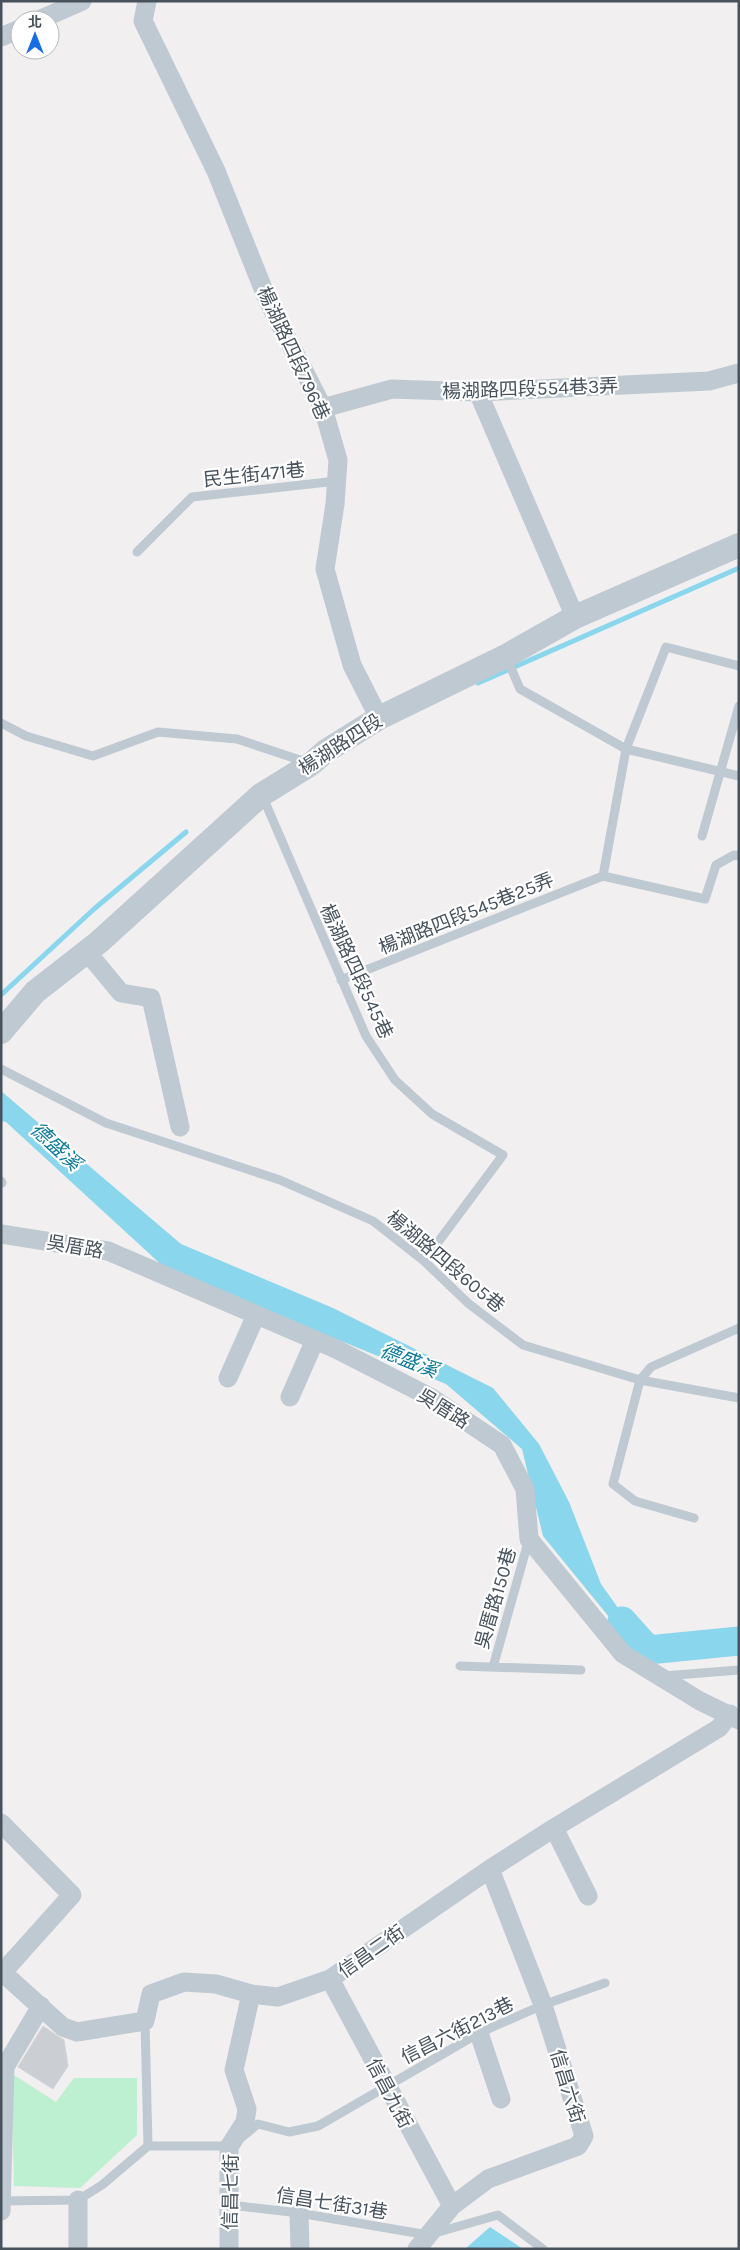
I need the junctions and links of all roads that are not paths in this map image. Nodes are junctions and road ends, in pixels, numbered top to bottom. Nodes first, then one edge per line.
1 (82, 1) edge
2 (147, 1) edge
3 (60, 11) edge
4 (739, 373) edge
5 (478, 392) junction
6 (323, 408) junction
7 (338, 481) junction
8 (739, 545) edge
9 (137, 552) dead end
10 (575, 618) junction
11 (506, 656) junction
12 (739, 666) edge
13 (739, 706) edge
14 (379, 718) junction
15 (1, 723) edge
16 (626, 749) junction
17 (311, 764) junction
18 (721, 771) junction
19 (739, 776) edge
20 (261, 795) junction
21 (702, 836) dead end
22 (739, 856) edge
23 (603, 876) junction
24 (87, 952) junction
25 (340, 980) junction
26 (1, 1032) edge
27 (1, 1069) edge
28 (180, 1127) dead end
29 (1, 1234) edge
30 (424, 1260) junction
31 (256, 1315) junction
32 (739, 1328) edge
33 (315, 1340) junction
34 (228, 1378) dead end
35 (640, 1380) junction
36 (290, 1397) dead end
37 (739, 1398) edge
38 (694, 1518) dead end
39 (529, 1539) junction
40 (460, 1666) dead end
41 (493, 1667) junction
42 (581, 1670) dead end
43 (739, 1670) edge
44 (660, 1676) junction
45 (734, 1717) edge
46 (1, 1823) edge
47 (554, 1828) junction
48 (490, 1868) junction
49 (588, 1896) dead end
50 (2, 1972) edge
51 (330, 1979) junction
52 (605, 1983) dead end
53 (251, 1994) junction
54 (543, 2004) junction
55 (41, 2006) junction
56 (145, 2021) junction
57 (479, 2033) junction
58 (3, 2068) edge
59 (386, 2085) junction
60 (501, 2099) dead end
61 (148, 2146) junction
62 (229, 2147) junction
63 (78, 2200) junction
64 (1, 2201) edge
65 (230, 2205) junction
66 (452, 2206) junction
67 (1, 2211) edge
68 (299, 2213) junction
69 (423, 2242) edge
70 (78, 2249) edge
71 (229, 2249) edge
72 (300, 2249) edge
73 (543, 2249) edge

1 - 3 street
2 - 6 street, 楊湖路四段796巷
4 - 5 street, 楊湖路四段554巷3弄
5 - 6 street, 楊湖路四段554巷3弄
5 - 10 street
6 - 7 street, 楊湖路四段796巷
7 - 9 lane, 民生街471巷
7 - 14 street, 楊湖路四段796巷
8 - 10 street, 楊湖路四段
10 - 11 street, 楊湖路四段
11 - 14 street, 楊湖路四段
11 - 16 lane
12 - 16 lane
13 - 18 lane
14 - 17 street, 楊湖路四段
15 - 17 lane
16 - 18 lane
16 - 23 lane
17 - 20 street, 楊湖路四段
18 - 19 lane
18 - 21 lane
20 - 24 street, 楊湖路四段
20 - 25 lane, 楊湖路四段545巷
22 - 23 lane
23 - 25 lane, 楊湖路四段545巷25弄
24 - 26 street, 楊湖路四段
24 - 28 street
25 - 30 lane, 楊湖路四段545巷
27 - 30 lane, 楊湖路四段605巷
29 - 31 street, 吳厝路
30 - 35 lane, 楊湖路四段605巷
31 - 33 street, 吳厝路
31 - 34 street
32 - 35 lane
33 - 36 street
33 - 39 street, 吳厝路
35 - 37 lane, 楊湖路四段605巷
35 - 38 lane
39 - 41 lane, 吳厝路150巷
39 - 44 street
40 - 41 lane, 吳厝路150巷
41 - 42 lane, 吳厝路150巷
43 - 44 lane
44 - 45 street
45 - 47 street, 信昌二街
46 - 50 street
47 - 48 street, 信昌二街
47 - 49 street
48 - 51 street, 信昌二街
48 - 54 street, 信昌六街
50 - 55 street
51 - 53 street, 信昌二街
51 - 59 street, 信昌九街
52 - 54 lane, 信昌六街213巷
53 - 56 street, 信昌二街
53 - 62 street, 信昌七街
54 - 57 lane, 信昌六街213巷
54 - 66 street, 信昌六街
55 - 56 street
55 - 58 street
56 - 61 lane
57 - 59 lane, 信昌六街213巷
57 - 60 street
58 - 64 street
59 - 62 lane, 信昌六街213巷
59 - 66 street, 信昌九街
61 - 62 lane
61 - 63 lane
62 - 65 street, 信昌七街
63 - 64 lane
63 - 70 street
64 - 67 street
65 - 68 lane, 信昌七街31巷
65 - 71 street, 信昌七街
66 - 69 street, 信昌六街
68 - 69 lane, 信昌七街31巷
68 - 72 street
69 - 73 lane

